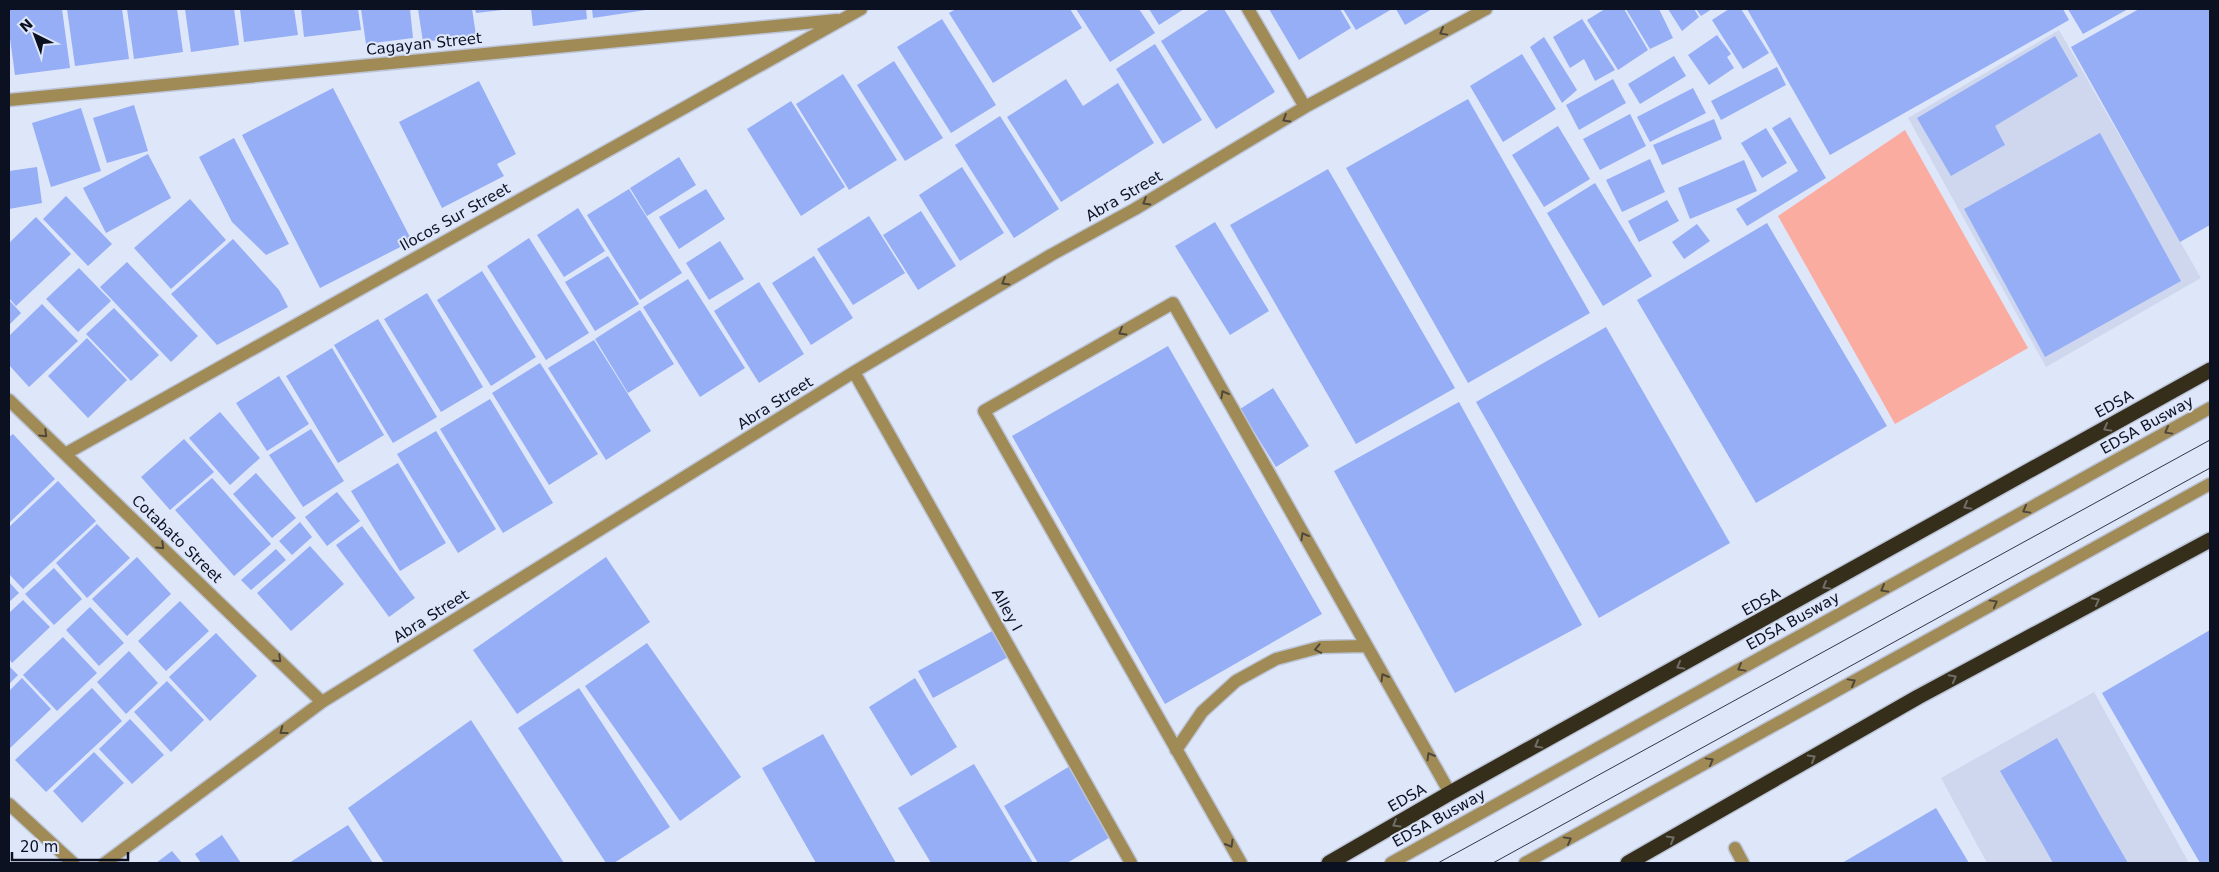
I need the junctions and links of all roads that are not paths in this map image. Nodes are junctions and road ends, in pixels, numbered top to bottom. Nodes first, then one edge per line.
1 (861, 9) edge
2 (1248, 9) edge
3 (1486, 9) edge
4 (842, 20) junction
5 (9, 100) edge
6 (1305, 108) junction
7 (2210, 370) edge
8 (854, 372) junction
9 (9, 400) edge
10 (2210, 408) edge
11 (65, 454) junction
12 (2210, 484) edge
13 (2210, 540) edge
14 (1366, 646) junction
15 (322, 702) junction
16 (1176, 750) junction
17 (1450, 793) junction
18 (9, 804) edge
19 (1735, 848) dead end
20 (73, 863) edge
21 (105, 863) edge
22 (1131, 863) edge
23 (1241, 863) edge
24 (1329, 863) edge
25 (1391, 863) edge
26 (1525, 863) edge
27 (1628, 863) edge
28 (1743, 863) edge

1 - 4 street, Ilocos Sur Street
2 - 6 street
3 -> 6 street, Abra Street
4 - 5 street, Cagayan Street
4 - 11 street, Ilocos Sur Street
6 -> 8 street, Abra Street
7 -> 17 highway, EDSA
8 - 15 street, Abra Street
8 - 22 street, Alley I
9 -> 11 street, Cotabato Street
10 -> 25 street, EDSA Busway
11 -> 15 street, Cotabato Street
26 -> 12 street
27 -> 13 highway
14 -> 16 street
14 -> 16 street
17 -> 14 street
15 -> 21 street, Abra Street
16 -> 23 street
17 -> 24 highway, EDSA
18 - 20 street
19 - 28 street

